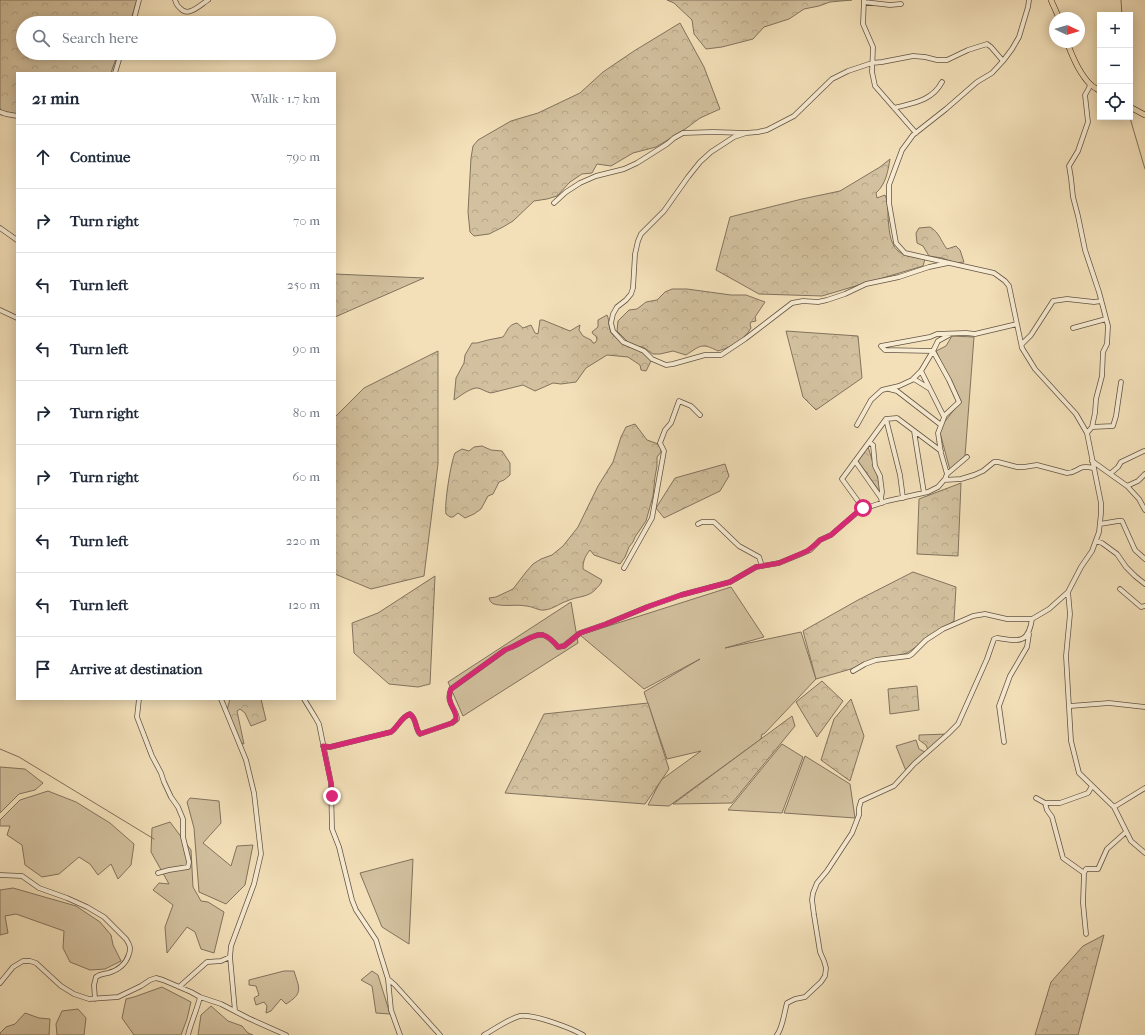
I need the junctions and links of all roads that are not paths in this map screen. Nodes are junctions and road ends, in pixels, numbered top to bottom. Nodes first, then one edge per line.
1 (139, 0) edge
2 (175, 0) edge
3 (208, 0) edge
4 (1029, 0) edge
5 (1051, 0) edge
6 (864, 1) edge
7 (901, 4) dead end
8 (1056, 12) edge
9 (136, 16) edge
10 (1069, 48) edge
11 (119, 60) edge
12 (1003, 61) junction
13 (872, 63) junction
14 (115, 72) edge
15 (942, 82) dead end
16 (1090, 84) junction
17 (1097, 89) edge
18 (894, 108) junction
19 (1133, 108) edge
20 (0, 112) edge
21 (1145, 114) edge
22 (16, 116) edge
23 (746, 133) junction
24 (916, 133) junction
25 (554, 203) dead end
26 (0, 228) edge
27 (16, 239) edge
28 (950, 263) junction
29 (1101, 301) junction
30 (0, 310) edge
31 (16, 318) edge
32 (1106, 319) junction
33 (1017, 324) junction
34 (1073, 328) dead end
35 (951, 334) junction
36 (1022, 344) junction
37 (934, 351) junction
38 (921, 371) junction
39 (914, 378) junction
40 (1121, 382) dead end
41 (886, 389) junction
42 (930, 389) junction
43 (700, 415) dead end
44 (944, 417) junction
45 (886, 418) junction
46 (857, 425) dead end
47 (940, 425) junction
48 (1092, 427) junction
49 (914, 431) junction
50 (1087, 432) junction
51 (870, 443) dead end
52 (941, 451) junction
53 (1144, 451) dead end
54 (967, 457) dead end
55 (856, 461) junction
56 (1092, 461) junction
57 (1093, 468) junction
58 (947, 474) junction
59 (1110, 474) junction
60 (1145, 474) edge
61 (945, 479) junction
62 (1127, 486) junction
63 (924, 493) junction
64 (903, 498) junction
65 (881, 500) junction
66 (863, 508) junction
67 (1145, 510) edge
68 (698, 524) dead end
69 (1100, 524) junction
70 (1096, 541) junction
71 (1145, 559) edge
72 (762, 566) junction
73 (624, 568) dead end
74 (1145, 584) edge
75 (1120, 589) dead end
76 (1068, 592) junction
77 (1145, 606) edge
78 (1032, 619) junction
79 (1030, 631) junction
80 (852, 671) dead end
81 (139, 700) edge
82 (221, 700) edge
83 (305, 700) edge
84 (1070, 706) junction
85 (1145, 707) edge
86 (1004, 742) dead end
87 (323, 746) junction
88 (1092, 786) junction
89 (1145, 788) edge
90 (1036, 798) dead end
91 (1045, 803) junction
92 (1114, 807) junction
93 (1126, 832) junction
94 (1145, 852) edge
95 (158, 873) dead end
96 (1084, 873) junction
97 (0, 875) edge
98 (1086, 934) dead end
99 (230, 957) junction
100 (388, 979) junction
101 (0, 983) edge
102 (179, 987) junction
103 (200, 997) junction
104 (95, 999) junction
105 (235, 1011) junction
106 (188, 1035) edge
107 (286, 1035) edge
108 (400, 1035) edge
109 (440, 1035) edge
110 (484, 1035) edge
111 (583, 1035) edge
112 (777, 1035) edge

1 - 9 street
2 - 3 street
4 - 12 street
5 - 8 main road
6 - 7 street
6 - 13 street
10 - 16 main road
11 - 14 street
12 - 13 street
12 - 24 street
13 - 18 street
13 - 23 street
15 - 18 street
16 - 17 main road
16 - 29 street
18 - 24 street
19 - 21 main road
20 - 22 street
23 - 25 street
23 - 28 street
24 - 28 street
26 - 27 street
28 - 33 street
29 - 32 street
29 - 36 street
30 - 31 street
32 - 34 street
32 - 48 street
33 - 35 street
33 - 36 street
35 - 37 street
35 - 37 street
36 - 50 street
37 - 38 street
37 - 44 street
38 - 39 street
38 - 42 street
39 - 41 street
39 - 42 street
40 - 48 street
41 - 46 street
41 - 47 street
42 - 44 street
43 - 73 street
44 - 47 street
45 - 49 street
45 - 55 street
45 - 64 street
47 - 52 street
48 - 50 street
49 - 52 street
49 - 63 street
50 - 56 street
51 - 65 street
52 - 58 street
53 - 59 street
54 - 58 street
55 - 65 street
55 - 66 street
56 - 57 street
56 - 59 street
57 - 61 street
57 - 69 street
58 - 61 street
59 - 62 street
60 - 62 street
61 - 63 street
62 - 67 street
63 - 64 street
64 - 65 street
65 - 66 street
66 - 72 street
68 - 72 street
69 - 70 street
69 - 71 street
70 - 74 street
70 - 76 street
72 - 87 street
75 - 77 street
76 - 78 street
76 - 84 street
78 - 79 street
78 - 80 street
79 - 86 street
79 - 112 street
81 - 95 street
82 - 99 street
83 - 87 street
84 - 85 street
84 - 88 street
87 - 100 street
88 - 91 street
88 - 92 street
89 - 92 street
90 - 91 street
91 - 96 street
92 - 93 street
93 - 94 street
93 - 96 street
96 - 98 street
97 - 104 street
99 - 102 street
99 - 105 street
100 - 108 street
100 - 109 street
101 - 104 street
102 - 103 street
102 - 104 street
103 - 105 street
103 - 106 street
105 - 107 street
110 - 111 street

